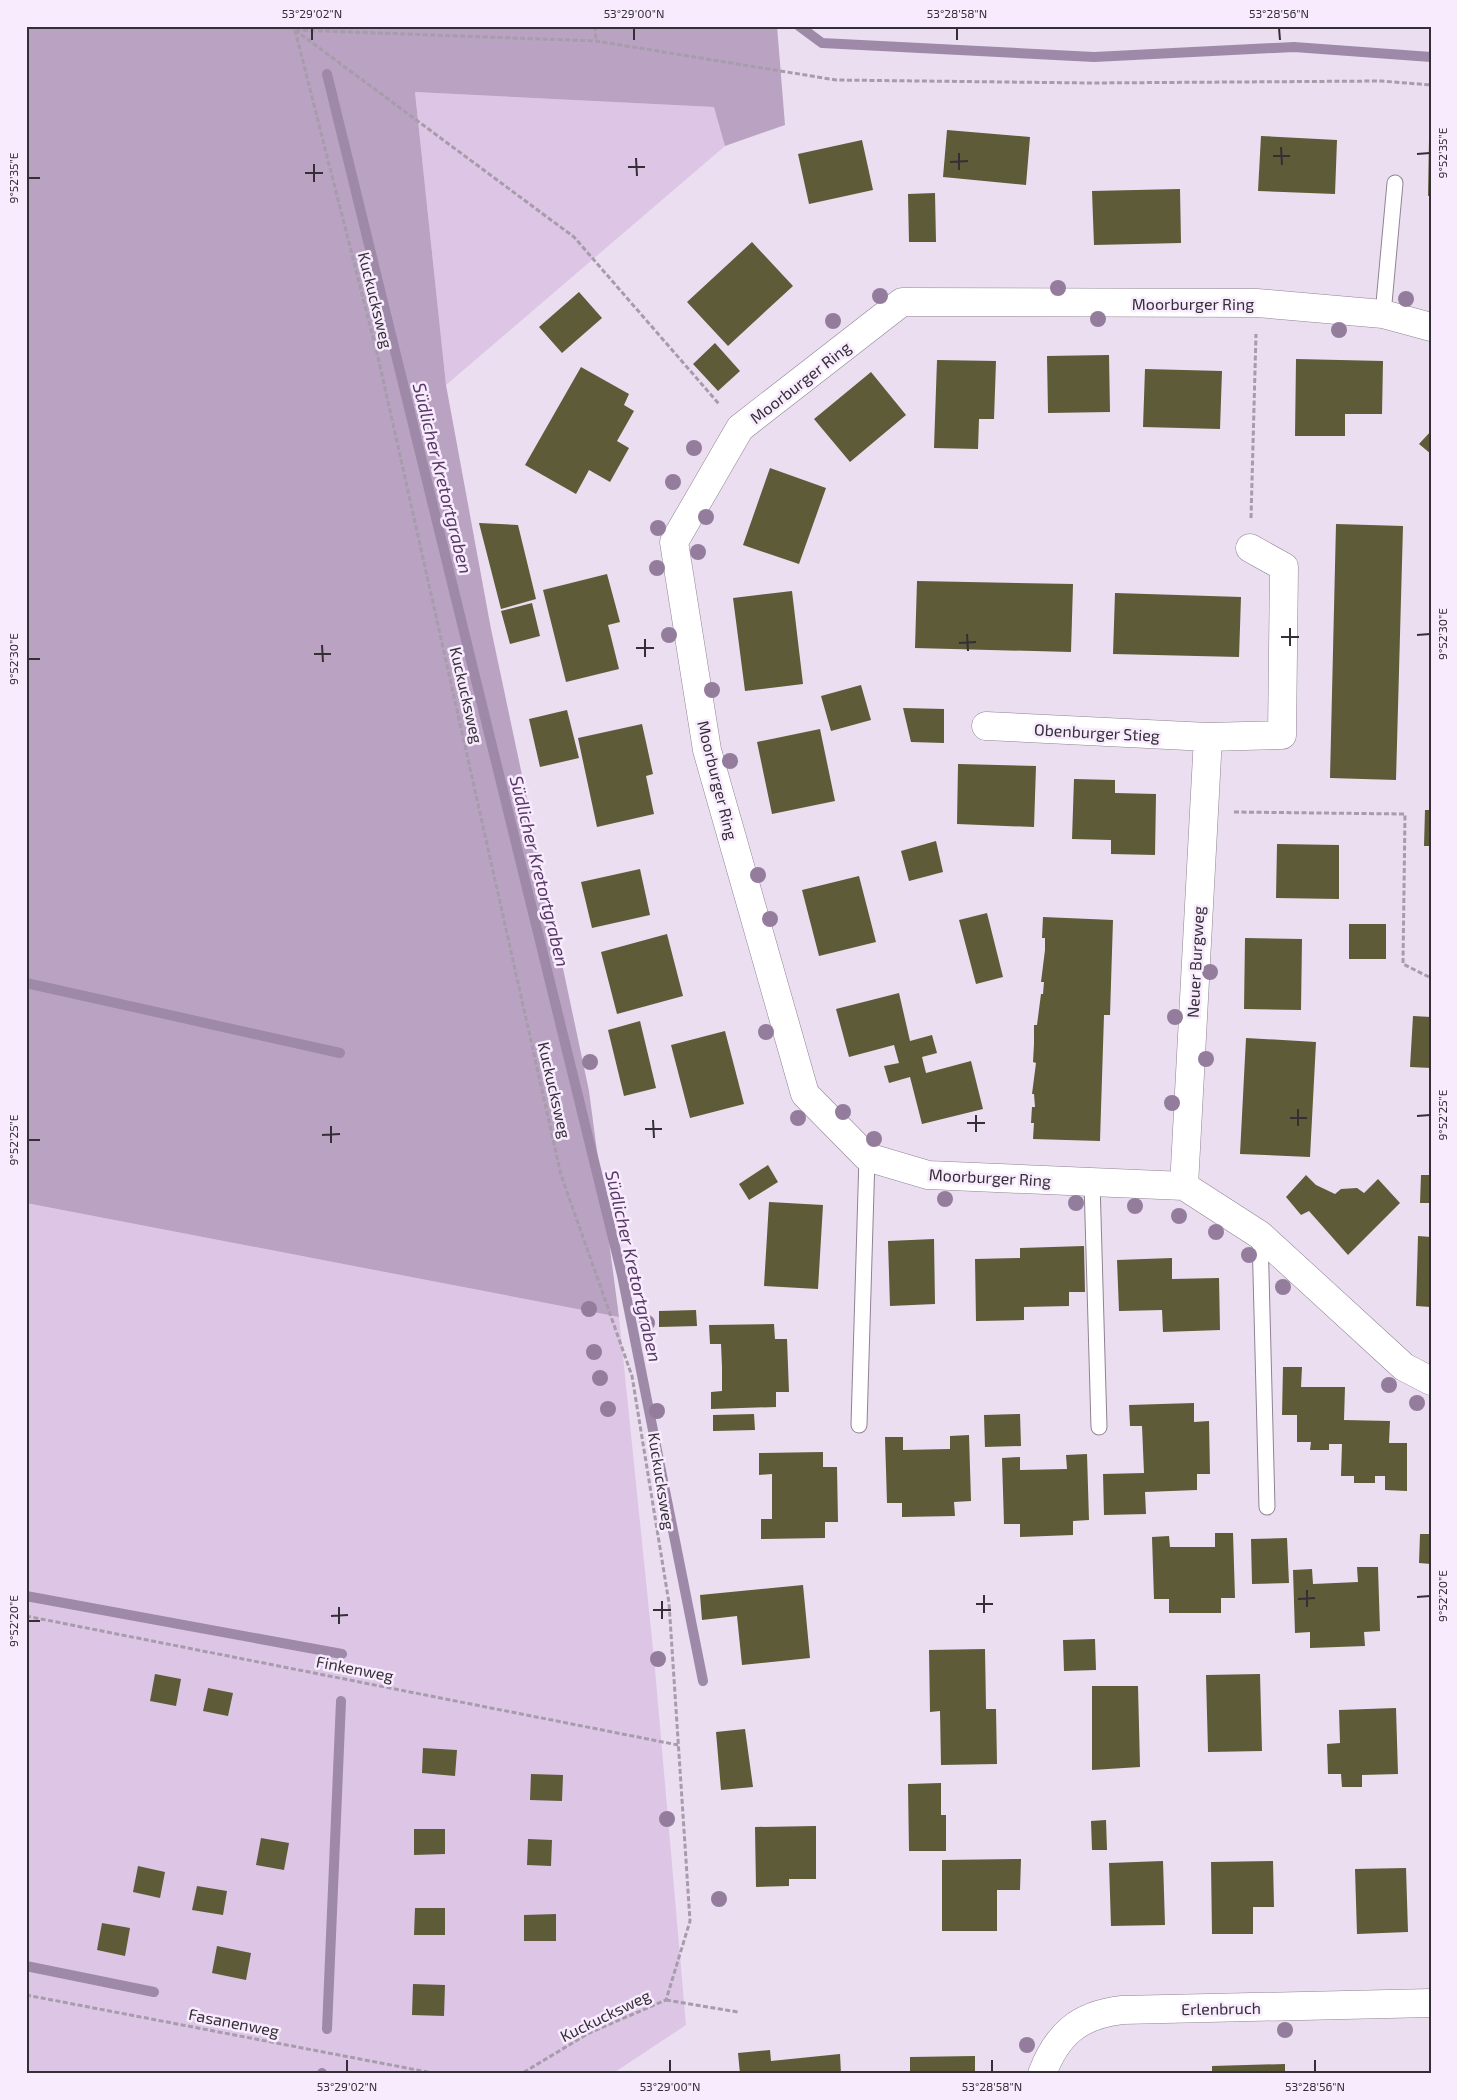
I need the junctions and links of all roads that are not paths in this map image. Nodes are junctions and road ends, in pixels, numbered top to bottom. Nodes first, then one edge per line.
1 (1395, 183) dead end
2 (1383, 314) junction
3 (1431, 327) edge
4 (1250, 548) road end
5 (986, 726) dead end
6 (1208, 737) junction
7 (867, 1157) junction
8 (1092, 1182) junction
9 (1184, 1186) junction
10 (1260, 1235) junction
11 (1431, 1381) edge
12 (859, 1425) dead end
13 (1099, 1427) dead end
14 (1267, 1506) dead end
15 (1431, 2003) edge
16 (1042, 2074) edge

1 - 2 lane
2 - 3 street, Moorburger Ring
2 - 7 street, Moorburger Ring
4 - 6 street, Obenburger Stieg
5 - 6 street, Obenburger Stieg
6 - 9 street, Neuer Burgweg
7 - 8 street, Moorburger Ring
7 - 12 lane
8 - 9 street, Moorburger Ring
8 - 13 lane
9 - 10 street
10 - 11 street
10 - 14 lane
15 - 16 street, Erlenbruch

